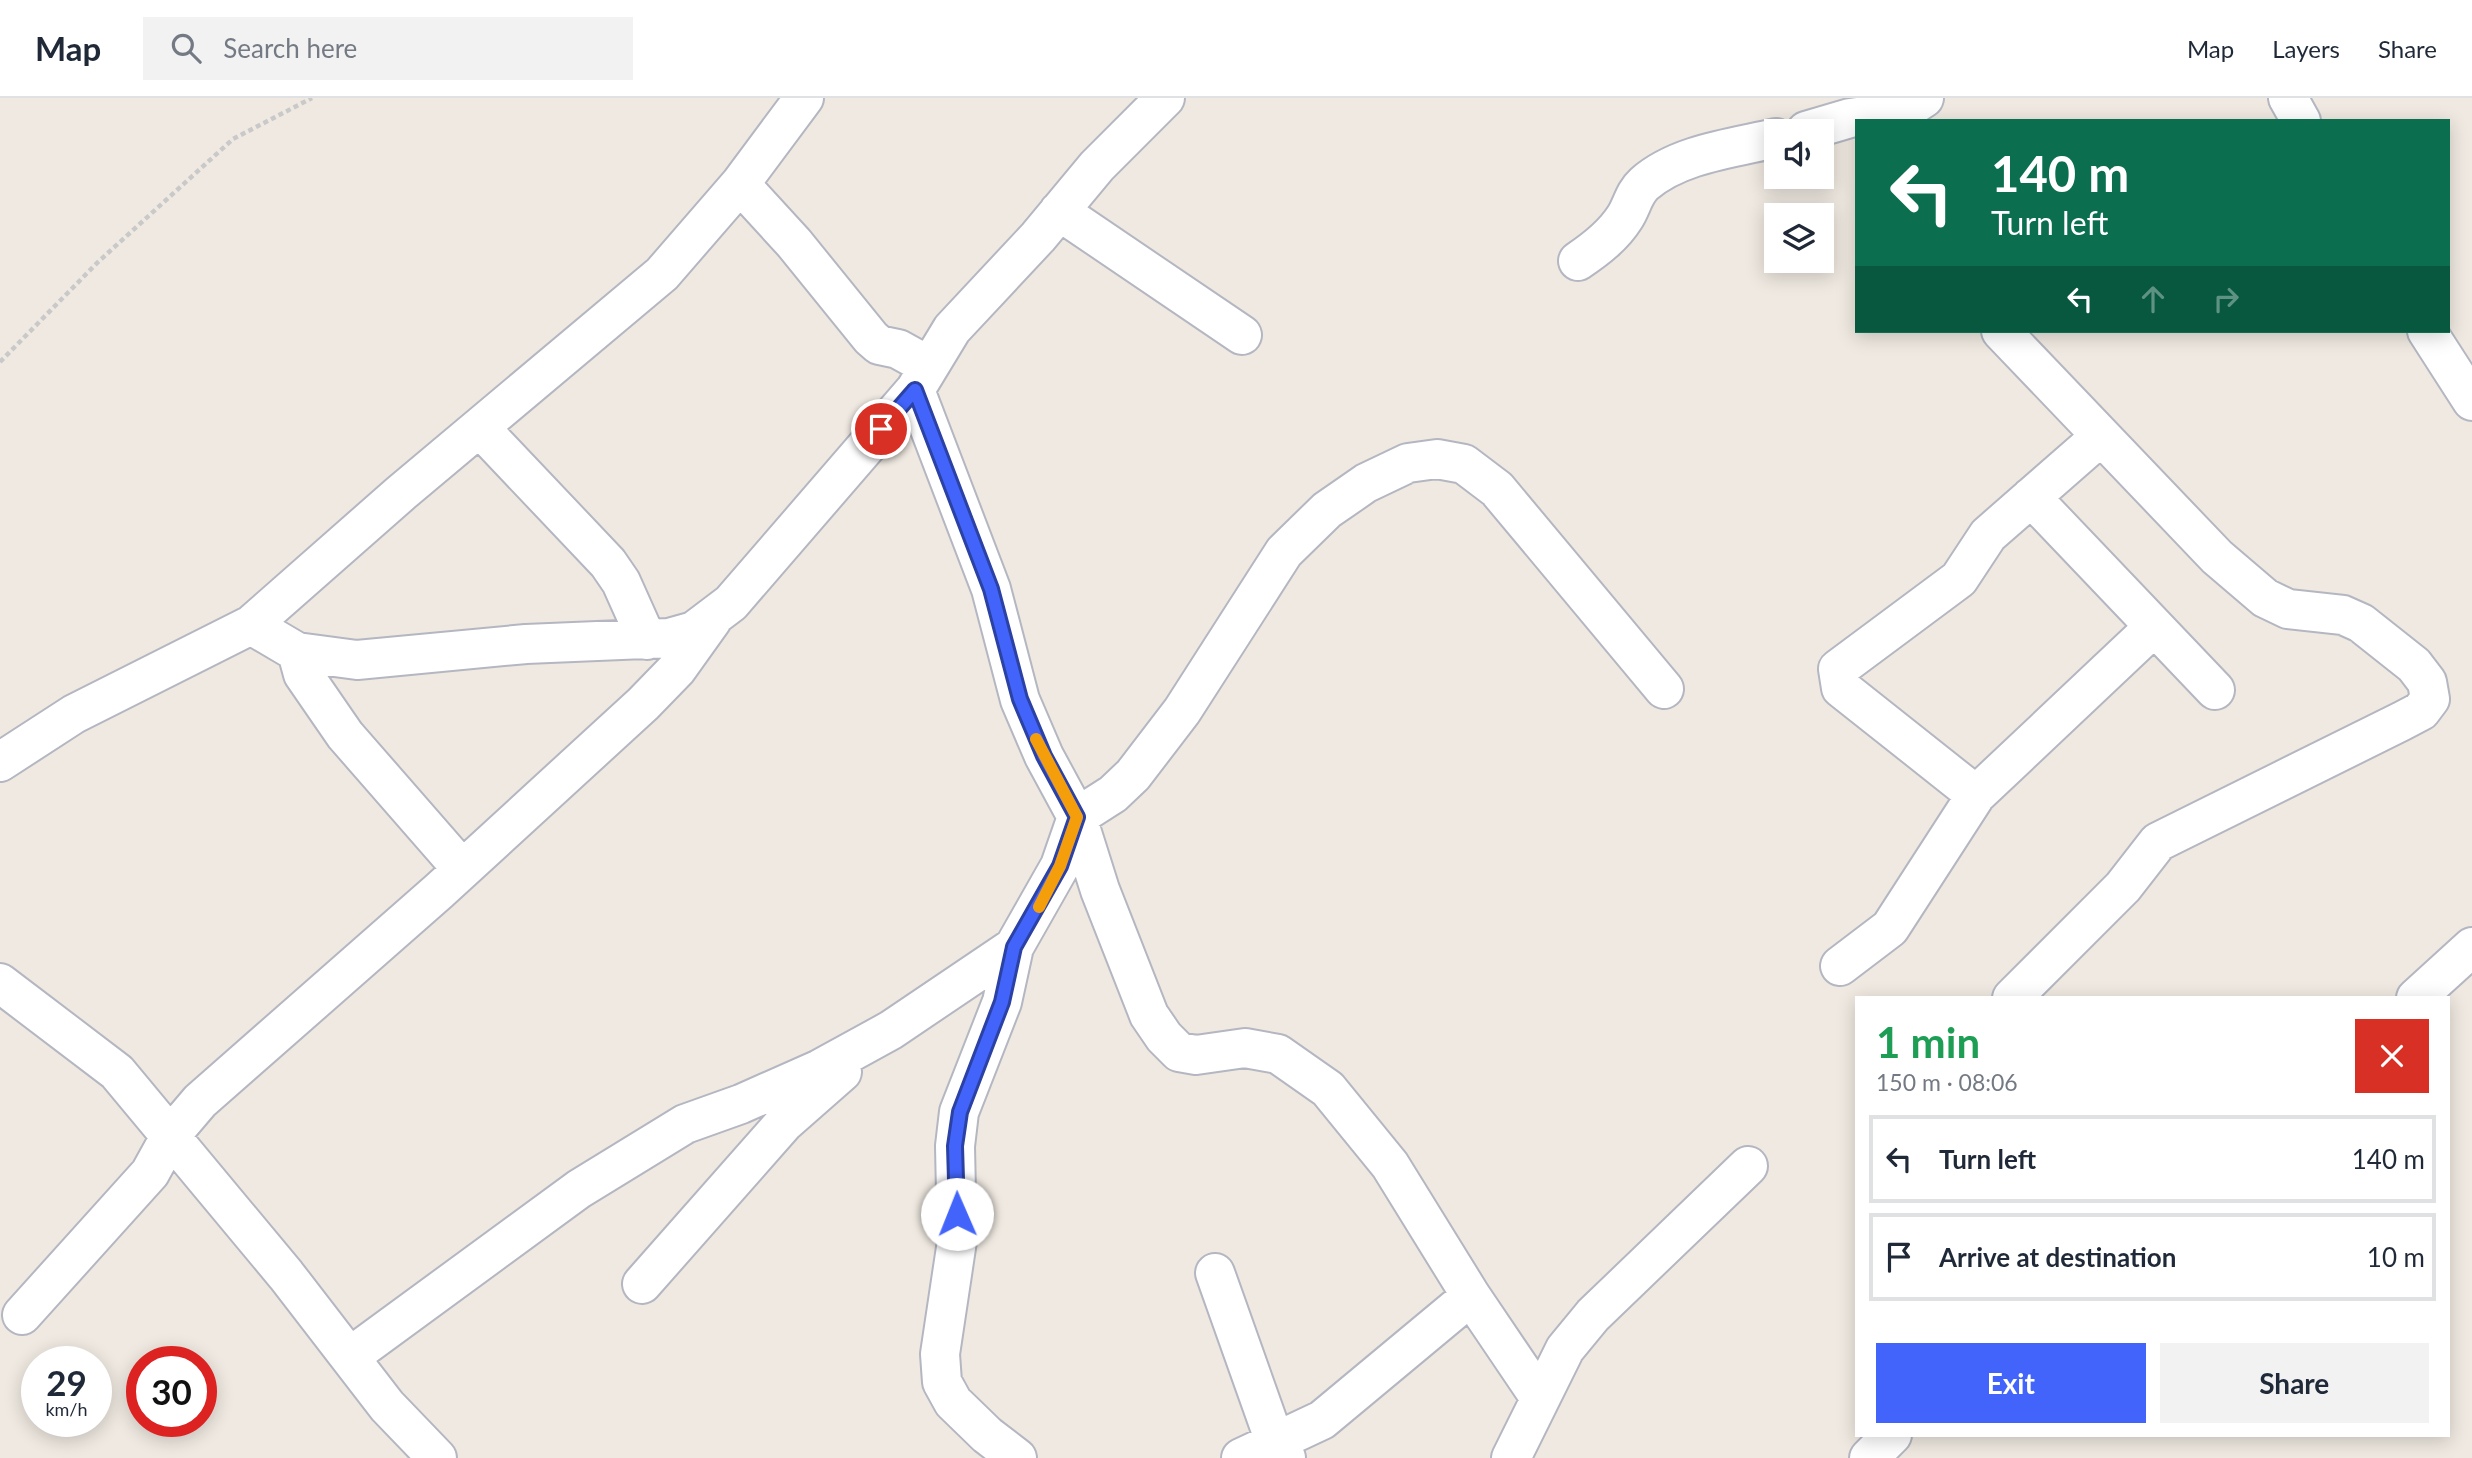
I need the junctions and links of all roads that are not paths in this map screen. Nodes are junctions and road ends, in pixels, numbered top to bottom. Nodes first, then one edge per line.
1 (804, 98) edge
2 (1165, 98) edge
3 (1924, 98) edge
4 (2288, 98) edge
5 (1877, 112) edge
6 (2300, 119) edge
7 (1834, 123) edge
8 (1764, 141) edge
9 (740, 184) junction
10 (1059, 211) junction
11 (1578, 261) dead end
12 (2003, 333) edge
13 (2428, 333) edge
14 (1242, 335) dead end
15 (921, 378) junction
16 (2472, 401) edge
17 (480, 428) junction
18 (2100, 438) junction
19 (2031, 497) junction
20 (712, 620) junction
21 (251, 625) junction
22 (2154, 627) junction
23 (647, 640) junction
24 (297, 652) junction
25 (1664, 689) dead end
26 (2215, 690) dead end
27 (0, 762) edge
28 (1976, 795) junction
29 (1077, 817) junction
30 (462, 869) junction
31 (1014, 947) junction
32 (2472, 947) edge
33 (1840, 967) dead end
34 (0, 983) edge
35 (2014, 996) edge
36 (2418, 996) edge
37 (891, 1030) junction
38 (171, 1135) junction
39 (1748, 1166) dead end
40 (1216, 1273) dead end
41 (642, 1284) dead end
42 (1471, 1296) junction
43 (22, 1315) dead end
44 (351, 1356) junction
45 (1540, 1398) junction
46 (1890, 1437) edge
47 (1281, 1450) edge
48 (437, 1458) edge
49 (1017, 1458) edge
50 (1241, 1458) edge
51 (1511, 1458) edge
52 (1869, 1458) edge

1 - 9 street
2 - 10 street
3 - 5 street
4 - 6 street
5 - 7 street
8 - 11 street
9 - 15 street
9 - 17 street
10 - 14 street
10 - 15 street
12 - 18 street
13 - 16 street
15 - 20 street
15 - 29 street
17 - 21 street
17 - 23 street
18 - 19 street
18 - 35 street
19 - 22 street
19 - 28 street
20 - 23 street
20 - 30 street
21 - 24 street
21 - 27 street
22 - 26 street
22 - 28 street
23 - 24 street
24 - 30 street
25 - 29 street
28 - 33 street
29 - 31 street
29 - 42 street
30 - 38 street
31 - 37 street
31 - 49 street
32 - 36 street
34 - 38 street
37 - 41 street
37 - 44 street
38 - 43 street
38 - 44 street
39 - 45 street
40 - 47 street
42 - 45 street
42 - 47 street
44 - 48 street
45 - 51 street
46 - 52 street
47 - 50 street

